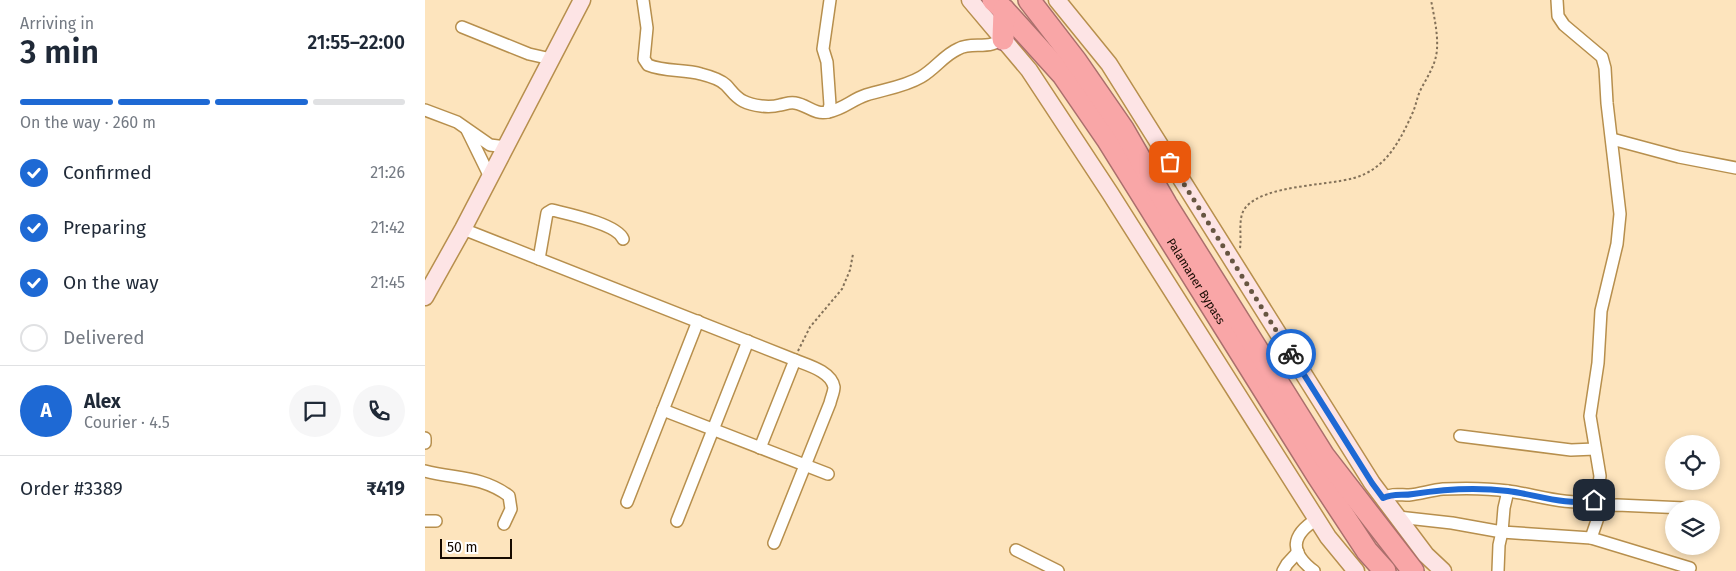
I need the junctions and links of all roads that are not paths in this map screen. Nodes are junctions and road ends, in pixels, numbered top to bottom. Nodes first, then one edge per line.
1 (582, 0) edge
2 (643, 0) edge
3 (830, 0) edge
4 (970, 0) edge
5 (1029, 0) edge
6 (1057, 0) edge
7 (1557, 0) edge
8 (999, 5) edge
9 (462, 27) dead end
10 (1003, 38) junction
11 (551, 59) junction
12 (425, 110) edge
13 (828, 112) junction
14 (467, 130) junction
15 (1612, 139) junction
16 (505, 147) junction
17 (1736, 168) edge
18 (489, 178) junction
19 (463, 229) junction
20 (623, 239) dead end
21 (539, 259) junction
22 (427, 289) edge
23 (699, 321) junction
24 (748, 341) junction
25 (795, 360) junction
26 (663, 410) junction
27 (713, 429) junction
28 (1460, 436) dead end
29 (425, 438) edge
30 (425, 443) edge
31 (760, 448) junction
32 (1595, 449) junction
33 (805, 465) junction
34 (425, 471) edge
35 (828, 474) dead end
36 (1508, 491) junction
37 (1383, 498) junction
38 (627, 502) dead end
39 (1586, 502) junction
40 (1603, 506) junction
41 (1665, 508) edge
42 (1397, 517) junction
43 (1317, 519) junction
44 (677, 521) dead end
45 (504, 524) dead end
46 (1502, 532) junction
47 (1591, 538) junction
48 (774, 543) dead end
49 (1016, 550) dead end
50 (1298, 552) junction
51 (1690, 568) dead end
52 (1058, 571) edge
53 (1283, 571) edge
54 (1314, 571) edge
55 (1357, 571) edge
56 (1385, 571) edge
57 (1413, 571) edge
58 (1443, 571) edge
59 (1498, 571) edge

1 - 11 street
2 - 13 street
3 - 13 street
4 - 10 street
5 - 57 highway, Palamaner Bypass
6 - 37 street
7 - 15 street
8 - 10 highway
8 - 56 highway, Palamaner Bypass
9 - 11 street
10 - 13 street
10 - 43 street
11 - 16 street
12 - 14 street
14 - 16 street
14 - 18 street
15 - 17 street
15 - 32 street
16 - 18 street
18 - 19 street
19 - 21 street
19 - 22 street
20 - 21 street
21 - 23 street
23 - 24 street
23 - 26 street
24 - 25 street
24 - 27 street
25 - 31 street
25 - 33 street
26 - 27 street
26 - 38 street
27 - 31 street
27 - 44 street
28 - 32 street
29 - 30 street
31 - 33 street
32 - 39 street
33 - 35 street
33 - 48 street
34 - 45 street
36 - 37 street
36 - 39 street
36 - 46 street
37 - 42 street
39 - 40 street
40 - 41 street
40 - 47 street
42 - 46 street
42 - 58 street
43 - 50 street
43 - 55 street
46 - 47 street
46 - 59 street
47 - 51 street
49 - 52 street
50 - 53 street
50 - 54 street

